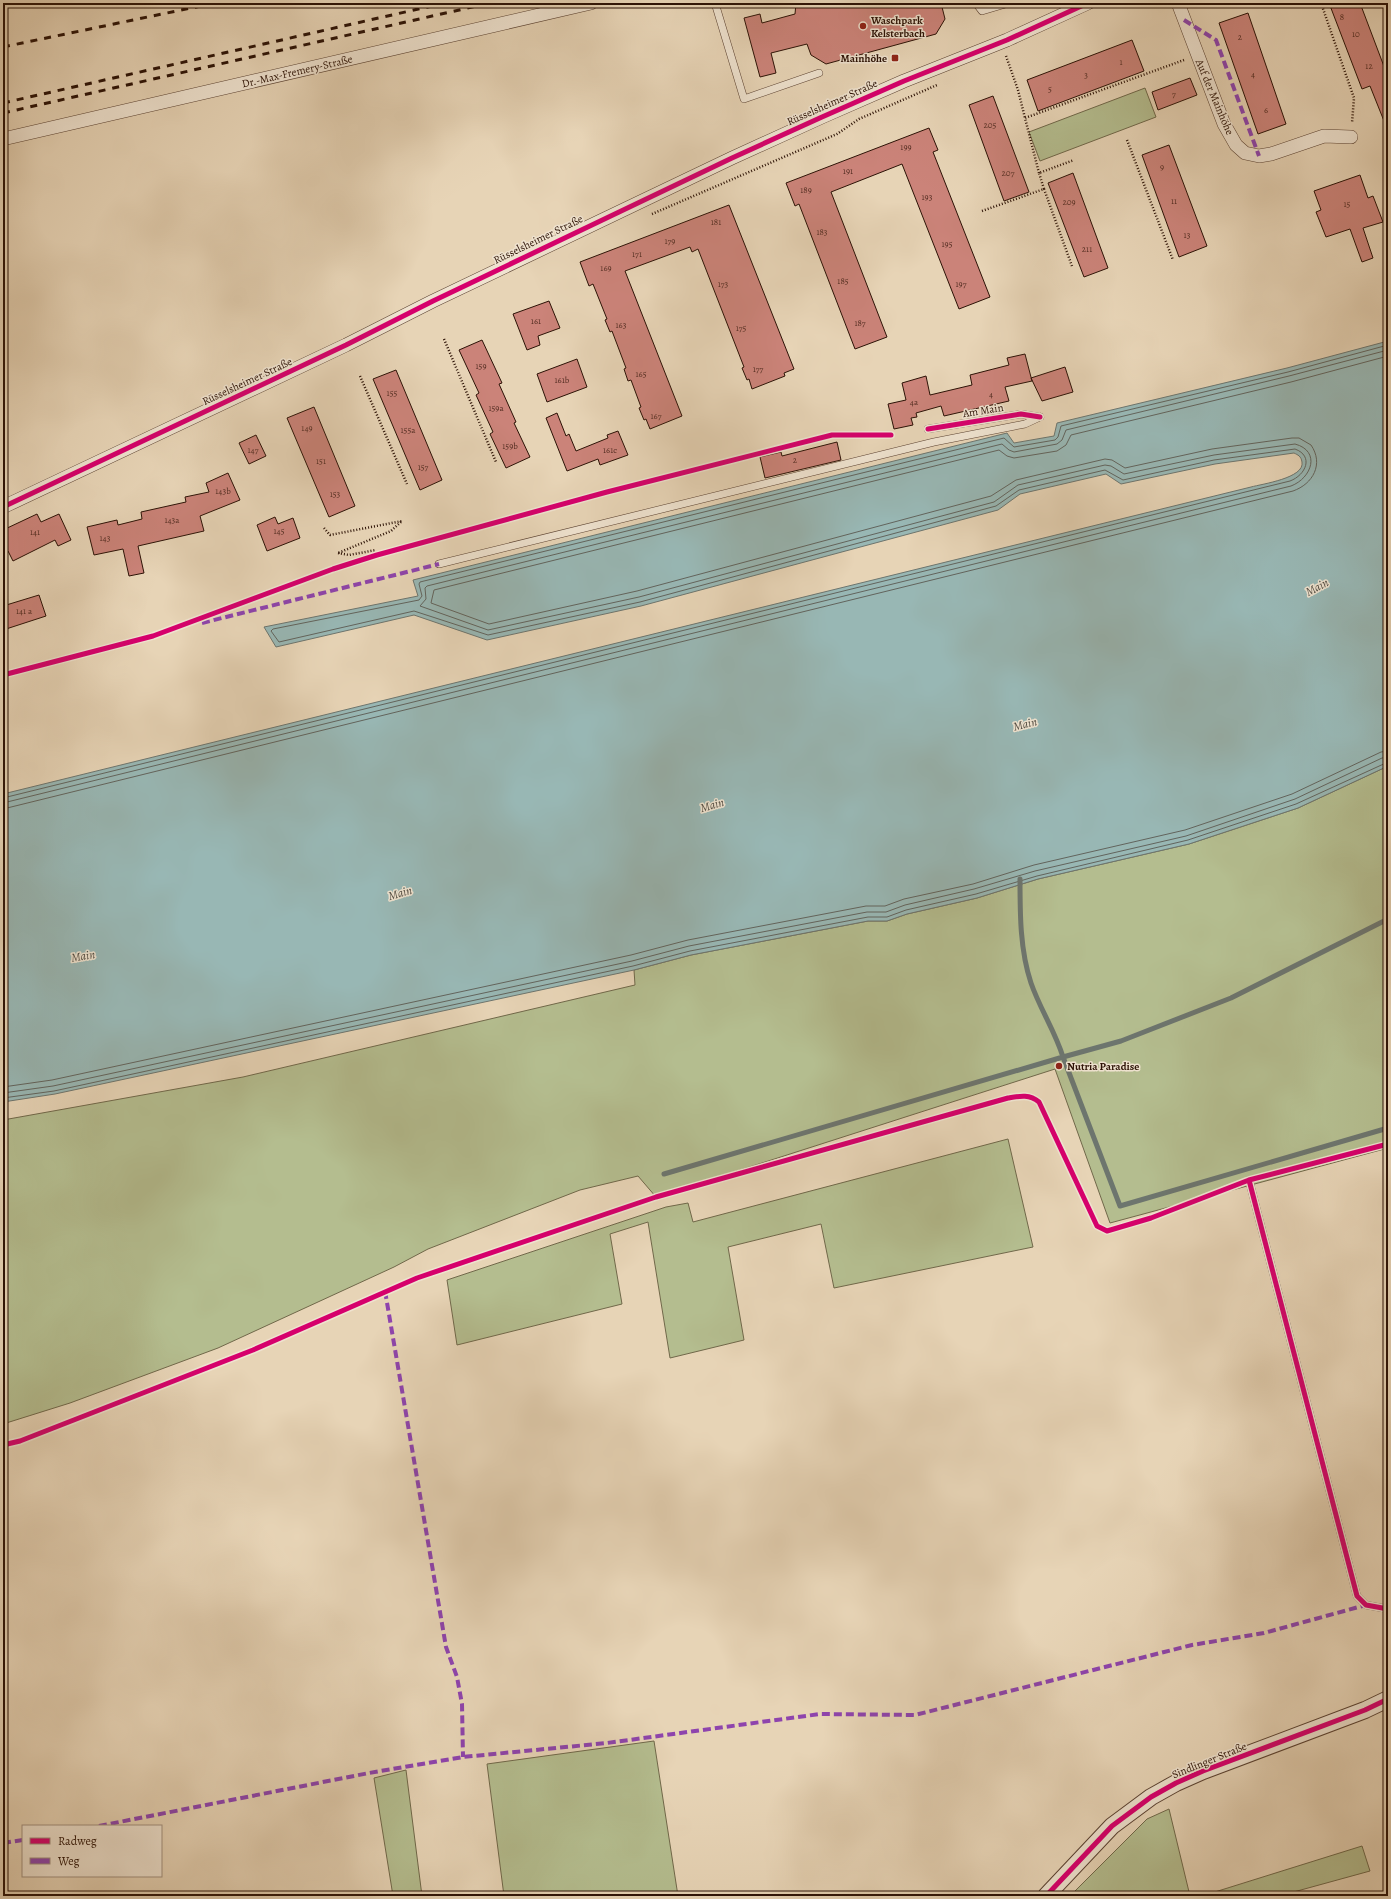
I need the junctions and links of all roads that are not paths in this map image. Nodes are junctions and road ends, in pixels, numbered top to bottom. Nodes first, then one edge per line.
1 (591, 3) edge
2 (715, 3) edge
3 (976, 3) edge
4 (1009, 3) edge
5 (1088, 3) edge
6 (1178, 3) edge
7 (819, 73) dead end
8 (1351, 138) road end
9 (3, 139) edge
10 (928, 429) dead end
11 (3, 507) edge
12 (439, 564) dead end
13 (1249, 1180) dead end
14 (1388, 1609) edge
15 (1388, 1699) edge
16 (1046, 1896) edge

1 - 9 street, Dr.-Max-Fremery-Straße
2 - 7 lane
3 - 4 lane
5 - 11 street, Rüsselsheimer Straße
6 - 8 street, Auf der Mainhöhe
10 - 12 lane, Am Main
13 - 14 lane
15 - 16 street, Sindlinger Straße

